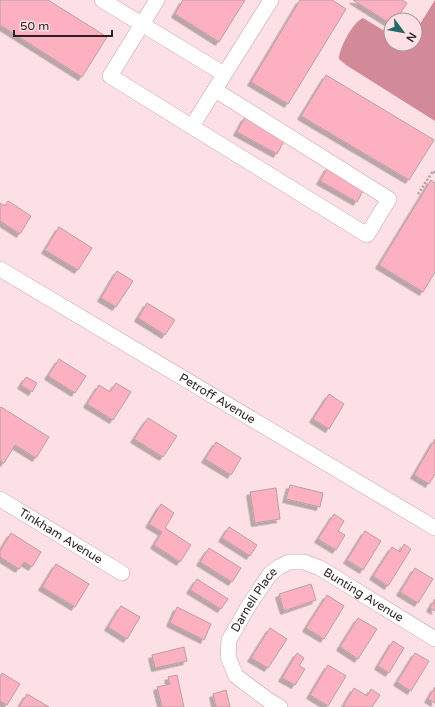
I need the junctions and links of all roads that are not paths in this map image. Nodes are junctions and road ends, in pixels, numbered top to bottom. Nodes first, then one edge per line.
1 (102, 0) edge
2 (157, 0) edge
3 (272, 0) edge
4 (142, 24) junction
5 (224, 74) junction
6 (214, 90) junction
7 (192, 126) junction
8 (0, 269) edge
9 (0, 499) edge
10 (435, 528) edge
11 (289, 562) joint
12 (122, 573) dead end
13 (435, 639) edge
14 (270, 705) edge

1 - 4 street
2 - 4 street
3 - 5 street
4 - 5 street
4 - 7 street
5 - 6 street
6 - 7 street
6 - 7 street
8 - 10 street, Petroff Avenue
9 - 12 street, Tinkham Avenue
11 - 13 street, Bunting Avenue
11 - 14 street, Darnell Place

